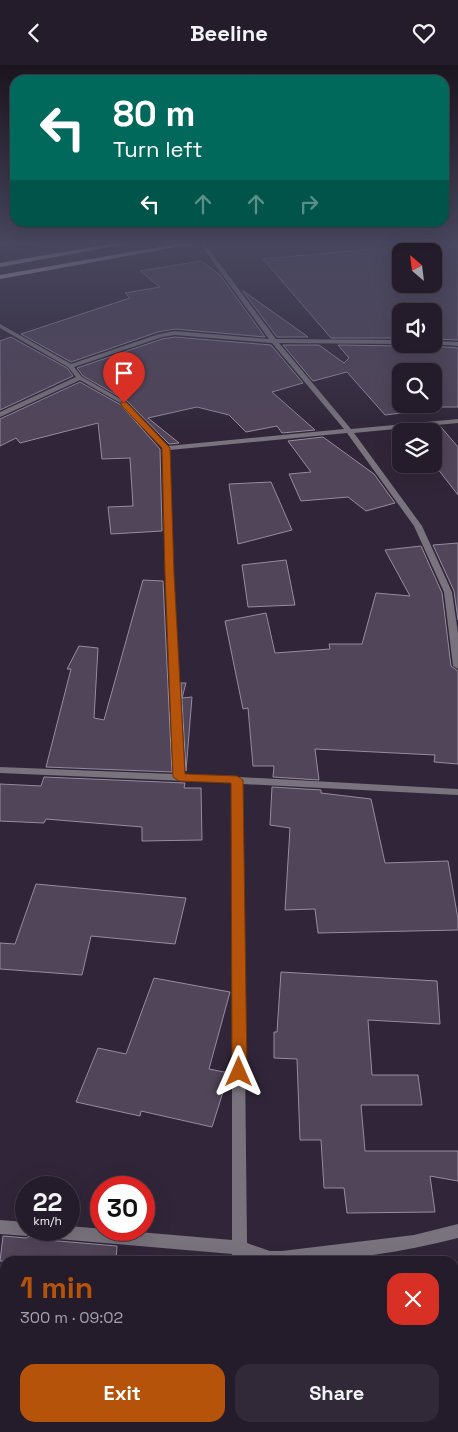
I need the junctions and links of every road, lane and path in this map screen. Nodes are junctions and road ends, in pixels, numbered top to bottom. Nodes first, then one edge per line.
1 (249, 308) edge
2 (0, 326) edge
3 (274, 341) junction
4 (392, 343) edge
5 (442, 343) edge
6 (458, 344) edge
7 (70, 365) junction
8 (80, 378) junction
9 (0, 415) edge
10 (458, 421) edge
11 (350, 432) junction
12 (166, 448) junction
13 (458, 666) edge
14 (0, 770) edge
15 (179, 777) junction
16 (237, 780) junction
17 (458, 792) edge
18 (0, 1227) edge
19 (15, 1228) edge
20 (458, 1231) edge
21 (80, 1235) edge
22 (240, 1255) edge
23 (298, 1256) edge

1 - 3 street
2 - 7 street
3 - 4 street
3 - 7 street
3 - 11 street
5 - 6 street
7 - 8 street
8 - 9 street
8 - 12 street
10 - 11 street
11 - 12 street
11 - 13 street
12 - 15 street
14 - 15 street
15 - 16 street
16 - 17 street
16 - 22 street
18 - 19 street
20 - 23 street
21 - 22 street

